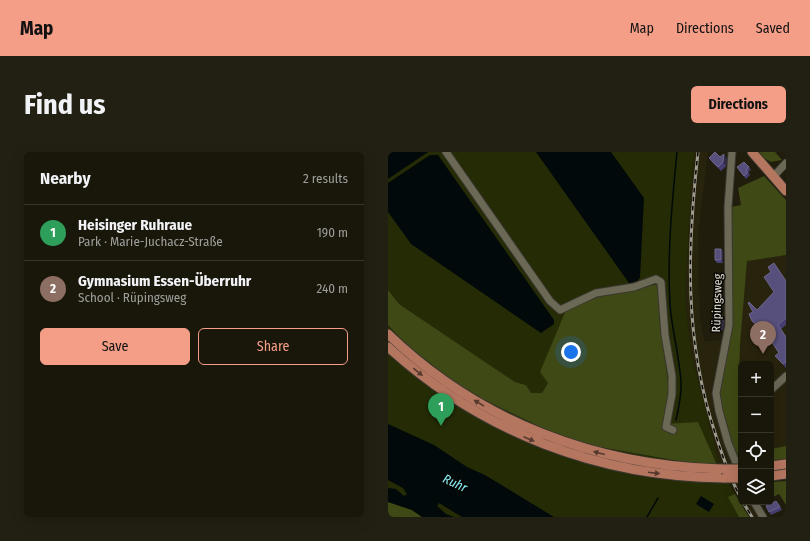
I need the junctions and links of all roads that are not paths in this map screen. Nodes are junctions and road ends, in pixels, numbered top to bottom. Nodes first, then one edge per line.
1 (446, 152) edge
2 (732, 152) edge
3 (752, 152) edge
4 (786, 163) edge
5 (772, 177) junction
6 (786, 190) edge
7 (388, 334) edge
8 (388, 347) edge
9 (786, 376) edge
10 (774, 387) edge
11 (673, 430) dead end
12 (786, 464) edge
13 (774, 466) edge
14 (738, 469) edge
15 (738, 469) edge
16 (786, 474) edge
17 (738, 476) edge
18 (774, 476) edge
19 (756, 505) edge
20 (763, 517) edge

1 - 11 street
2 - 14 street, Rüpingsweg
3 - 5 main road
4 - 5 street
5 - 6 main road
15 -> 7 main road, bridge
8 -> 17 main road, bridge
9 - 10 street
12 - 13 main road
16 - 18 main road
19 - 20 street

